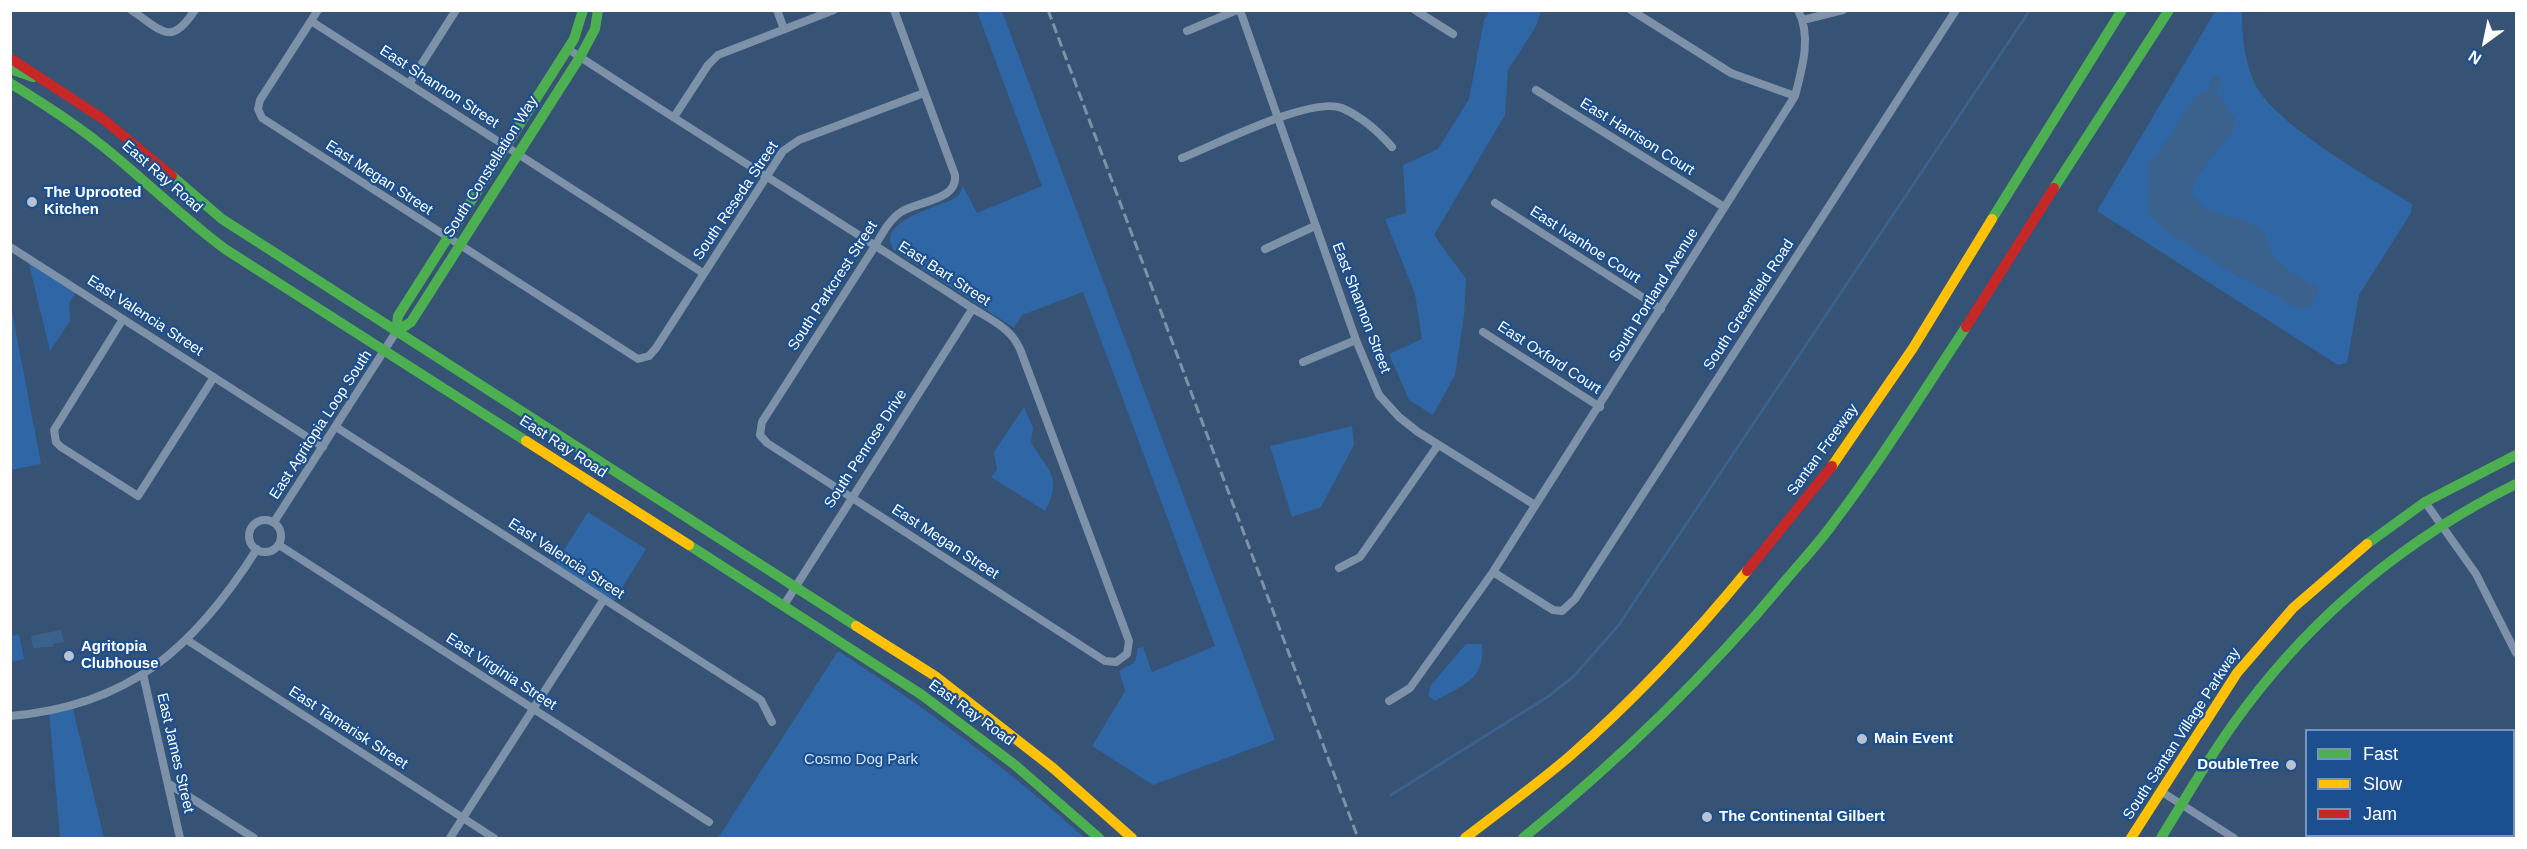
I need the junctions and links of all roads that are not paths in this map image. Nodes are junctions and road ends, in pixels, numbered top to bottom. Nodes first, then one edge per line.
1 (131, 10) edge
2 (195, 10) edge
3 (318, 10) edge
4 (456, 10) edge
5 (583, 10) edge
6 (598, 10) edge
7 (777, 10) edge
8 (834, 10) edge
9 (894, 10) edge
10 (1238, 10) edge
11 (1415, 10) edge
12 (1631, 10) edge
13 (1798, 10) edge
14 (1843, 10) edge
15 (1956, 10) edge
16 (2122, 10) edge
17 (2169, 10) edge
18 (1803, 20) junction
19 (311, 21) junction
20 (784, 29) junction
21 (1187, 31) dead end
22 (1453, 34) dead end
23 (568, 49) junction
24 (580, 57) junction
25 (10, 58) edge
26 (10, 69) edge
27 (46, 80) junction
28 (10, 82) edge
29 (409, 84) junction
30 (1536, 90) dead end
31 (924, 93) junction
32 (1795, 96) junction
33 (674, 117) junction
34 (1278, 118) junction
35 (505, 145) junction
36 (1392, 147) dead end
37 (517, 154) junction
38 (1182, 158) dead end
39 (766, 175) junction
40 (1495, 203) dead end
41 (1724, 207) junction
42 (1316, 226) junction
43 (447, 238) junction
44 (459, 246) junction
45 (875, 246) junction
46 (12, 248) edge
47 (1265, 249) dead end
48 (703, 273) junction
49 (973, 308) junction
50 (1661, 309) junction
51 (123, 319) junction
52 (396, 332) junction
53 (1483, 332) dead end
54 (1356, 340) junction
55 (388, 346) junction
56 (643, 359) joint
57 (1303, 362) dead end
58 (214, 377) junction
59 (1600, 407) junction
60 (336, 427) junction
61 (759, 431) joint
62 (1438, 445) junction
63 (323, 447) junction
64 (2517, 455) edge
65 (2517, 484) edge
66 (851, 498) junction
67 (2425, 502) junction
68 (1535, 505) junction
69 (274, 522) junction
70 (2441, 523) junction
71 (279, 545) junction
72 (257, 549) junction
73 (1340, 568) dead end
74 (1493, 572) junction
75 (796, 586) junction
76 (604, 599) junction
77 (784, 605) junction
78 (187, 640) junction
79 (2517, 653) edge
80 (1123, 659) joint
81 (143, 674) junction
82 (1389, 701) dead end
83 (533, 709) junction
84 (10, 716) edge
85 (772, 722) dead end
86 (169, 784) junction
87 (2162, 792) junction
88 (2182, 805) junction
89 (463, 819) junction
90 (708, 822) dead end
91 (180, 838) edge
92 (254, 838) edge
93 (450, 838) edge
94 (494, 838) edge
95 (1099, 838) edge
96 (1132, 838) edge
97 (1465, 838) edge
98 (1522, 838) edge
99 (2131, 838) edge
100 (2161, 838) edge
101 (2234, 838) edge

1 - 2 street
3 - 19 street
4 - 29 street
5 - 23 main road, South Constellation Way
6 - 24 main road, South Constellation Way
7 - 20 street
8 - 20 street
9 - 31 street
10 - 21 street
10 - 34 street
11 - 22 street
12 - 32 street
13 - 18 street
14 - 18 street
15 - 74 street, South Greenfield Road
16 - 97 main road, Santan Freeway
17 - 98 main road
18 - 32 street, South Portland Avenue
19 - 29 street, East Shannon Street
19 - 43 street, East Megan Street
20 - 33 street
23 - 24 street, East Bart Street
23 - 35 main road, South Constellation Way
24 - 33 street, East Bart Street
24 - 37 main road, South Constellation Way
25 - 27 main road, East Ray Road
26 - 27 main road
27 - 52 main road, East Ray Road
28 - 55 main road, East Ray Road
29 - 35 street, East Shannon Street
30 - 41 street, East Harrison Court
31 - 39 street, South Reseda Street
31 - 45 street, South Parkcrest Street
32 - 41 street, South Portland Avenue
33 - 39 street, East Bart Street
34 - 36 street
34 - 38 street
34 - 42 street, East Shannon Street
35 - 37 street, East Shannon Street
35 - 43 main road, South Constellation Way
37 - 44 main road, South Constellation Way
37 - 48 street, East Shannon Street
39 - 45 street, East Bart Street
39 - 48 street, South Reseda Street
40 - 50 street, East Ivanhoe Court
41 - 50 street, South Portland Avenue
42 - 47 street
42 - 54 street, East Shannon Street
43 - 44 street, East Megan Street
43 - 52 main road, South Constellation Way
44 - 52 main road, South Constellation Way
44 - 56 street, East Megan Street
45 - 49 street, East Bart Street
45 - 61 street, South Parkcrest Street
46 - 51 street, East Valencia Street
48 - 56 street, South Reseda Street
49 - 66 street, South Penrose Drive
49 - 80 street, East Bart Street
50 - 59 street, South Portland Avenue
51 - 58 street, East Valencia Street
51 - 58 street
52 - 55 street, South Constellation Way
52 - 75 main road, East Ray Road
53 - 59 street, East Oxford Court
54 - 57 street
54 - 62 street, East Shannon Street
55 - 60 street, East Agritopia Loop South
55 - 77 main road, East Ray Road
58 - 63 street, East Valencia Street
59 - 68 street, South Portland Avenue
60 - 63 street, East Agritopia Loop South
60 - 76 street, East Valencia Street
61 - 66 street, East Megan Street
62 - 68 street, East Shannon Street
62 - 73 street
63 - 69 street, East Agritopia Loop South
64 - 67 main road, South Santan Village Parkway
65 - 70 main road
66 - 75 street, South Penrose Drive
66 - 80 street, East Megan Street
67 - 70 street
67 - 87 main road, South Santan Village Parkway
68 - 74 street, South Portland Avenue
69 - 71 street, East Agritopia Loop South
69 - 72 street, East Agritopia Loop South
70 - 79 street
70 - 88 main road
71 - 72 street
71 - 83 street, East Virginia Street
72 - 78 street
74 - 82 street, South Portland Avenue
75 - 77 street, South Penrose Drive
75 - 96 main road, East Ray Road
76 - 83 street
76 - 85 street, East Valencia Street
77 - 95 main road, East Ray Road
78 - 81 street
78 - 89 street, East Tamarisk Street
81 - 84 street
81 - 86 street, East James Street
83 - 89 street
83 - 90 street, East Virginia Street
86 - 91 street, East James Street
86 - 92 street
87 - 88 street
87 - 99 main road, South Santan Village Parkway
88 - 100 main road
88 - 101 street
89 - 93 street
89 - 94 street, East Tamarisk Street

